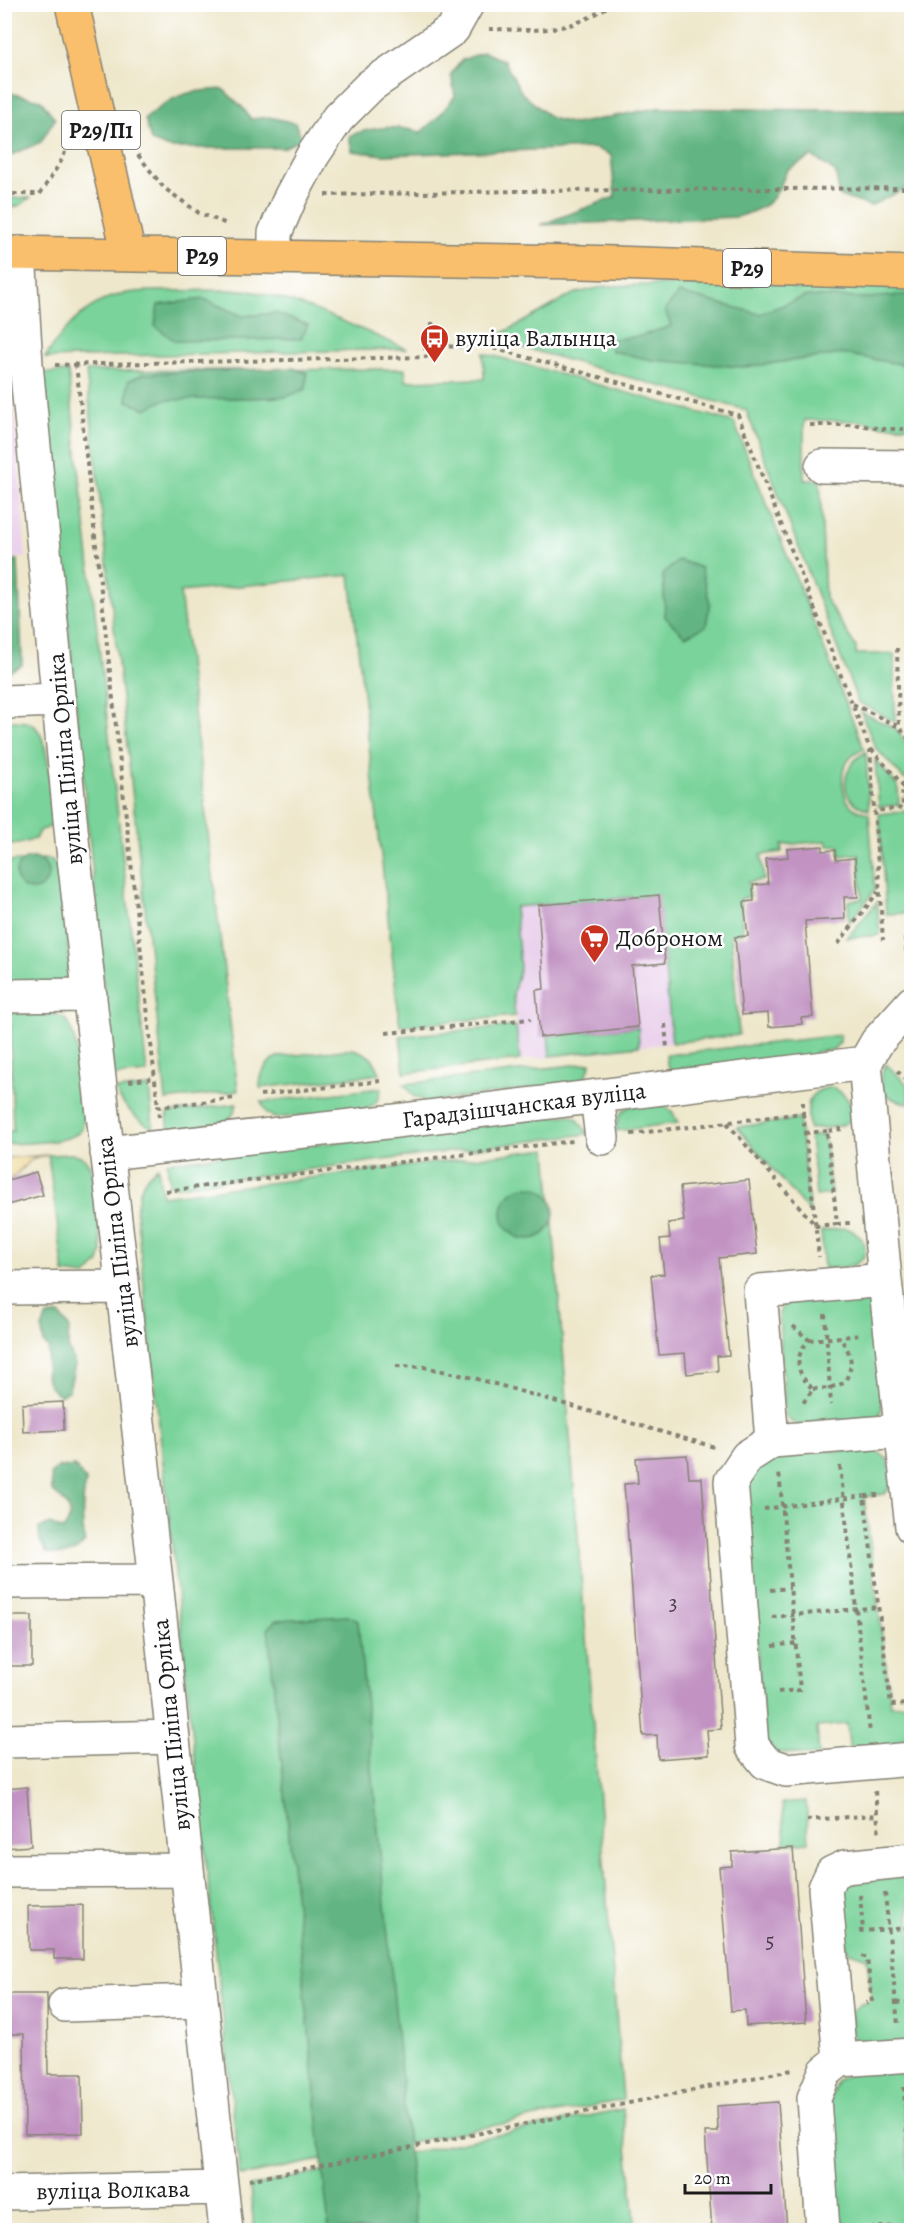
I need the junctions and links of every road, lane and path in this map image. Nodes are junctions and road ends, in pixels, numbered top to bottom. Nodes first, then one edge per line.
1 (72, 4) edge
2 (611, 4) edge
3 (460, 16) edge
4 (70, 126) dead end
5 (138, 154) dead end
6 (912, 188) edge
7 (4, 194) edge
8 (291, 196) junction
9 (230, 225) dead end
10 (12, 253) edge
11 (129, 255) junction
12 (275, 257) junction
13 (912, 273) edge
14 (432, 322) dead end
15 (433, 347) junction
16 (434, 363) dead end
17 (76, 364) junction
18 (44, 365) dead end
19 (810, 425) dead end
20 (912, 429) edge
21 (822, 466) dead end
22 (912, 466) edge
23 (897, 648) dead end
24 (59, 700) junction
25 (4, 702) edge
26 (852, 703) junction
27 (899, 728) junction
28 (912, 743) edge
29 (870, 749) junction
30 (902, 784) junction
31 (912, 784) edge
32 (912, 796) edge
33 (874, 811) junction
34 (879, 891) junction
35 (905, 938) dead end
36 (883, 940) dead end
37 (838, 944) dead end
38 (912, 962) edge
39 (90, 995) junction
40 (4, 996) edge
41 (912, 1003) edge
42 (531, 1019) dead end
43 (665, 1024) dead end
44 (386, 1034) dead end
45 (667, 1049) dead end
46 (881, 1066) junction
47 (380, 1081) dead end
48 (912, 1085) edge
49 (808, 1094) dead end
50 (260, 1095) dead end
51 (597, 1096) junction
52 (236, 1098) dead end
53 (158, 1107) junction
54 (802, 1113) junction
55 (159, 1119) dead end
56 (727, 1123) junction
57 (844, 1128) dead end
58 (827, 1131) junction
59 (805, 1133) junction
60 (602, 1138) junction
61 (107, 1153) junction
62 (166, 1191) dead end
63 (837, 1224) junction
64 (816, 1226) junction
65 (858, 1226) dead end
66 (819, 1262) dead end
67 (885, 1280) junction
68 (122, 1287) junction
69 (4, 1288) edge
70 (825, 1308) dead end
71 (786, 1320) dead end
72 (866, 1335) dead end
73 (839, 1337) junction
74 (827, 1338) junction
75 (809, 1340) junction
76 (396, 1366) dead end
77 (829, 1388) junction
78 (813, 1389) junction
79 (796, 1413) dead end
80 (900, 1431) junction
81 (835, 1436) junction
82 (719, 1448) dead end
83 (775, 1453) junction
84 (884, 1494) dead end
85 (864, 1496) junction
86 (844, 1499) junction
87 (782, 1507) junction
88 (755, 1510) dead end
89 (912, 1527) edge
90 (156, 1581) junction
91 (4, 1582) edge
92 (879, 1607) junction
93 (856, 1609) junction
94 (793, 1615) junction
95 (764, 1618) dead end
96 (770, 1693) dead end
97 (912, 1706) edge
98 (172, 1737) junction
99 (4, 1741) edge
100 (912, 1759) edge
101 (872, 1763) junction
102 (878, 1815) junction
103 (807, 1820) dead end
104 (897, 1862) edge
105 (187, 1870) junction
106 (4, 1871) edge
107 (860, 1887) dead end
108 (912, 1899) edge
109 (910, 1928) edge
110 (889, 1929) junction
111 (852, 1931) dead end
112 (863, 1931) junction
113 (912, 1948) edge
114 (200, 2001) junction
115 (912, 2002) edge
116 (896, 2003) junction
117 (66, 2005) dead end
118 (907, 2056) edge
119 (840, 2060) junction
120 (798, 2069) dead end
121 (905, 2108) junction
122 (912, 2108) edge
123 (232, 2185) junction
124 (4, 2193) edge
125 (912, 2202) edge
126 (912, 2225) edge
127 (865, 2229) edge
128 (226, 2230) edge
129 (835, 2230) edge

1 - 11 main road, Р29/П1
2 - 3 path
3 - 8 street
4 - 7 path
5 - 9 path
6 - 8 path
8 - 12 street
10 - 11 main road, Р29
10 - 24 street, вуліца Піліпа Орліка
11 - 12 main road, Р29
12 - 13 main road, Р29
14 - 15 path
15 - 16 path
15 - 17 path
15 - 26 path
17 - 18 path
17 - 53 path
19 - 20 path
21 - 22 street
23 - 27 path
24 - 25 street
24 - 39 street, вуліца Піліпа Орліка
26 - 27 path
26 - 29 path
27 - 28 path
29 - 30 path
29 - 33 path
30 - 31 path
30 - 32 path
30 - 33 path
33 - 34 path
34 - 36 path
34 - 37 path
35 - 38 path
39 - 40 street
39 - 61 street, вуліца Піліпа Орліка
41 - 46 street
42 - 44 path
43 - 45 path
46 - 48 path
46 - 51 street, Гарадзішчанская вуліца
46 - 67 street
47 - 50 path
49 - 54 path
51 - 60 street
51 - 61 street, Гарадзішчанская вуліца
52 - 53 path
53 - 55 path
54 - 56 path
54 - 59 path
56 - 60 path
56 - 64 path
57 - 58 path
58 - 59 path
58 - 63 path
59 - 64 path
60 - 62 path
61 - 68 street, вуліца Піліпа Орліка
63 - 64 path
63 - 65 path
64 - 66 path
67 - 80 street
67 - 83 street
68 - 69 street
68 - 90 street, вуліца Піліпа Орліка
70 - 74 path
71 - 75 path
72 - 73 path
73 - 74 path
73 - 77 path
74 - 75 path
74 - 77 path
75 - 78 path
76 - 82 path
77 - 78 path
77 - 81 path
78 - 79 path
80 - 81 street
80 - 89 street
81 - 83 street
81 - 86 path
83 - 87 path
83 - 101 street
84 - 85 path
85 - 86 path
85 - 92 path
86 - 87 path
86 - 93 path
87 - 88 path
87 - 94 path
90 - 91 street
90 - 98 street, вуліца Піліпа Орліка
92 - 93 path
92 - 97 path
93 - 94 path
93 - 101 path
94 - 95 path
94 - 96 path
98 - 99 street
98 - 105 street, вуліца Піліпа Орліка
100 - 101 street
101 - 102 path
102 - 103 path
102 - 104 path
104 - 110 path
104 - 119 street
105 - 106 street
105 - 114 street, вуліца Піліпа Орліка
107 - 112 path
108 - 109 path
109 - 110 path
109 - 113 path
110 - 112 path
110 - 116 path
111 - 112 path
114 - 117 street
114 - 123 street, вуліца Піліпа Орліка
115 - 116 path
116 - 118 path
118 - 119 street
118 - 121 path
119 - 129 street
120 - 123 path
121 - 122 path
121 - 125 path
123 - 124 street, вуліца Волкава
123 - 128 street, вуліца Піліпа Орліка
126 - 127 path
127 - 129 path

